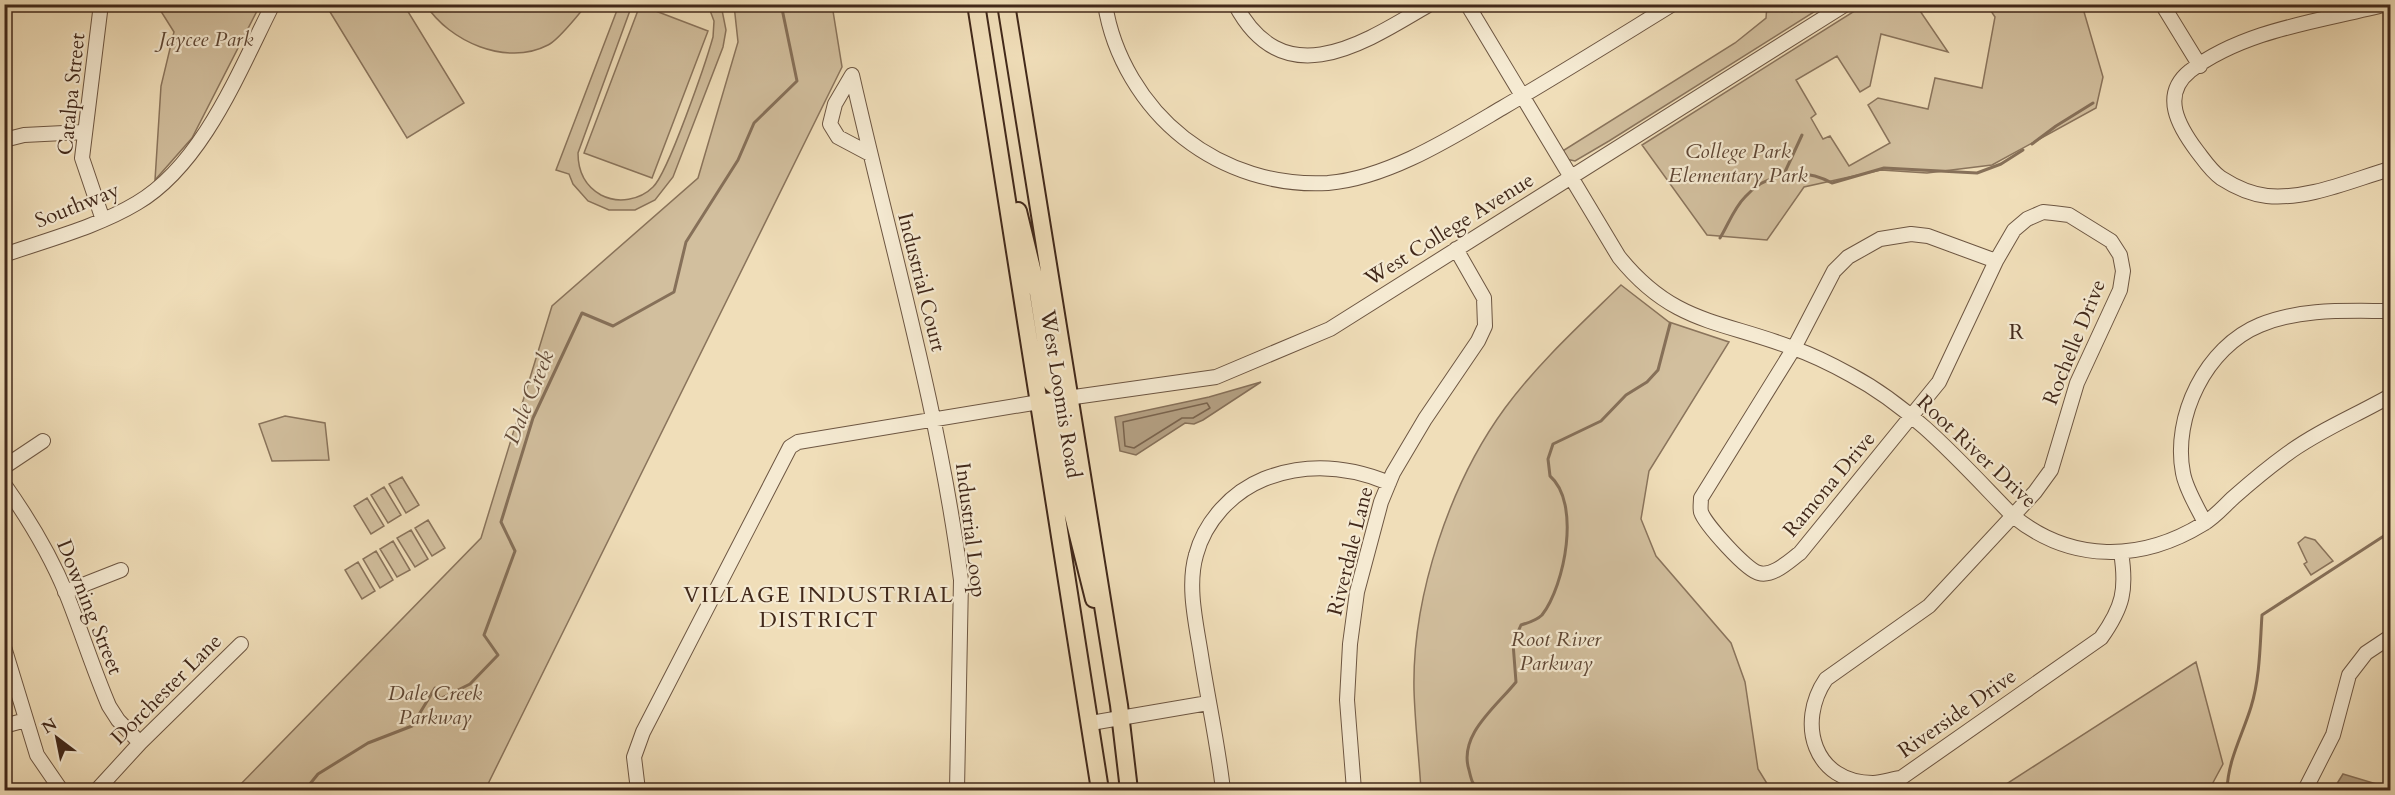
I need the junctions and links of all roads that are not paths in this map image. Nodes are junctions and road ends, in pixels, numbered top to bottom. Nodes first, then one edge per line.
1 (101, 4) edge
2 (273, 4) edge
3 (976, 4) edge
4 (1006, 4) edge
5 (1105, 4) edge
6 (1235, 4) edge
7 (1430, 4) edge
8 (1467, 4) edge
9 (1673, 4) edge
10 (1846, 4) edge
11 (2162, 4) edge
12 (2387, 4) edge
13 (2200, 66) junction
14 (1522, 96) junction
15 (84, 132) junction
16 (4, 140) edge
17 (870, 154) junction
18 (1002, 169) junction
19 (2391, 169) edge
20 (1571, 177) junction
21 (103, 220) junction
22 (1456, 249) junction
23 (4, 255) edge
24 (1996, 261) junction
25 (2391, 311) edge
26 (1794, 348) junction
27 (2391, 396) edge
28 (1070, 397) junction
29 (1039, 402) junction
30 (1913, 416) junction
31 (934, 420) junction
32 (43, 441) dead end
33 (4, 468) edge
34 (1389, 483) junction
35 (4, 484) edge
36 (2013, 516) junction
37 (2205, 523) junction
38 (2121, 552) junction
39 (121, 570) dead end
40 (65, 592) junction
41 (2391, 637) edge
42 (241, 644) dead end
43 (4, 647) edge
44 (1110, 651) junction
45 (1208, 703) junction
46 (1121, 716) junction
47 (26, 720) junction
48 (1091, 723) junction
49 (4, 726) edge
50 (140, 743) junction
51 (61, 790) edge
52 (97, 790) edge
53 (638, 790) edge
54 (957, 790) edge
55 (1100, 790) edge
56 (1130, 790) edge
57 (1223, 790) edge
58 (1354, 790) edge
59 (2305, 790) edge

1 - 15 street, Catalpa Street
2 - 21 street, Southway
3 - 18 main road, West Loomis Road
4 - 28 main road, West Loomis Road
5 - 14 street
6 - 7 street
8 - 14 street, Root River Drive
9 - 14 street
10 - 20 street, West College Avenue
11 - 13 street
12 - 13 street
13 - 19 street
14 - 20 street, Root River Drive
15 - 16 street
15 - 21 street, Catalpa Street
17 - 17 street, Industrial Court
17 - 31 street, Industrial Court
18 - 28 main road
18 - 29 main road, West Loomis Road
20 - 22 street, West College Avenue
20 - 26 street, Root River Drive
21 - 23 street, Southway
22 - 28 street, West College Avenue
22 - 34 street, Riverdale Lane
24 - 26 street, Ramona Drive
24 - 30 street, Rochelle Drive
24 - 36 street, Rochelle Drive
25 - 37 street
26 - 30 street, Root River Drive
26 - 30 street, Ramona Drive
27 - 37 street, Root River Drive
28 - 29 street, West College Avenue
28 - 44 main road, West Loomis Road
29 - 31 street
29 - 44 main road
29 - 48 main road, West Loomis Road
30 - 36 street, Root River Drive
31 - 53 street
31 - 54 street, Industrial Loop
32 - 33 street
34 - 45 street
34 - 58 street, Riverdale Lane
35 - 40 street, Downing Street
36 - 38 street, Root River Drive
36 - 38 street, Riverside Drive
37 - 38 street, Root River Drive
39 - 40 street
40 - 50 street, Downing Street
41 - 59 street
42 - 50 street, Dorchester Lane
43 - 47 street
44 - 46 main road, West Loomis Road
45 - 46 street
45 - 57 street
46 - 48 street
46 - 56 main road, West Loomis Road
47 - 49 street
47 - 51 street
48 - 55 main road, West Loomis Road
50 - 52 street, Dorchester Lane

